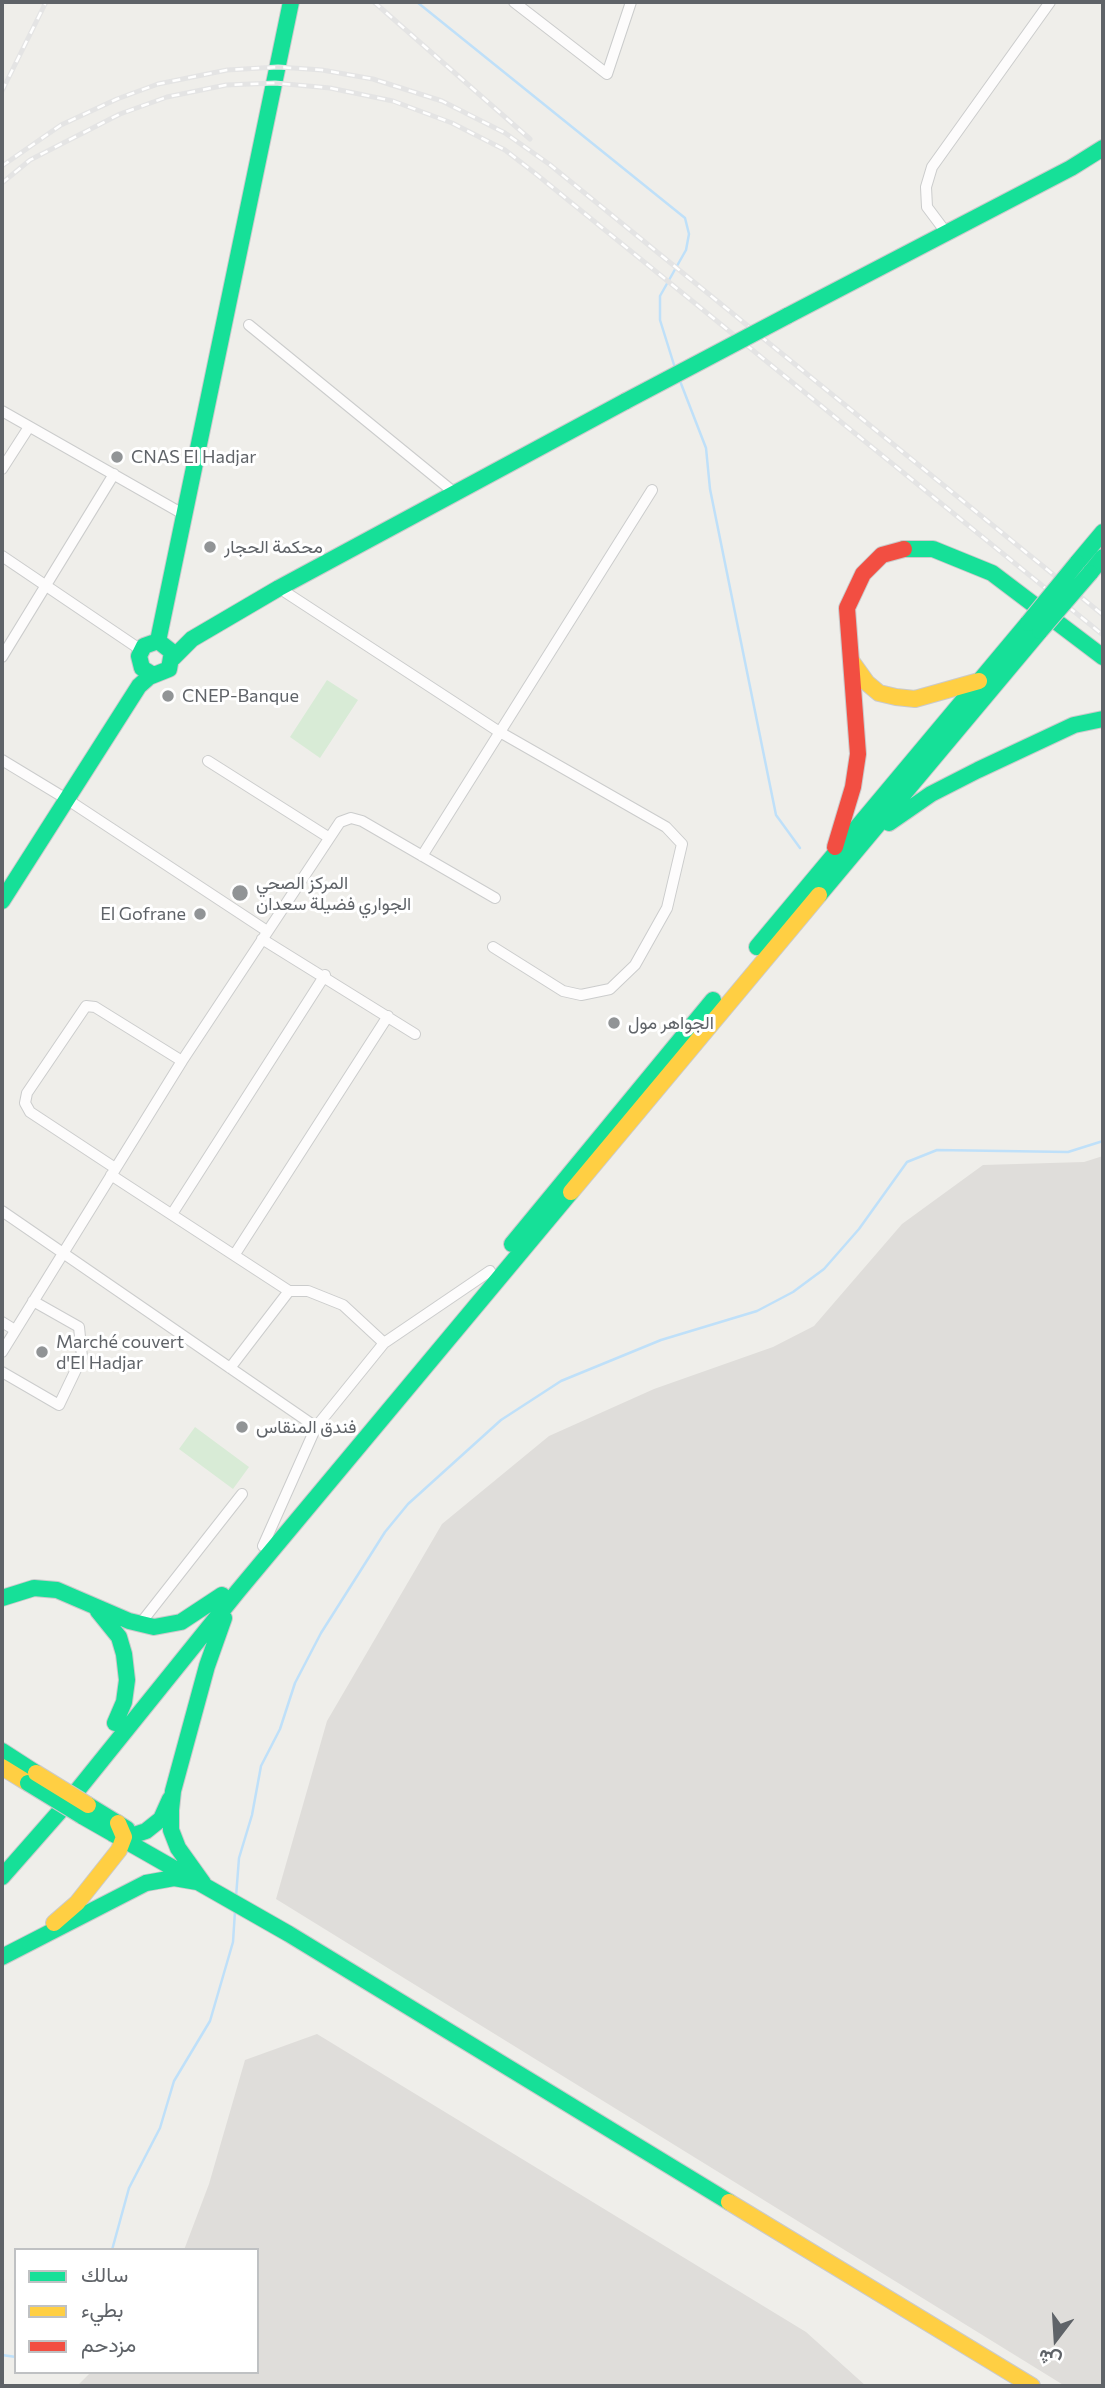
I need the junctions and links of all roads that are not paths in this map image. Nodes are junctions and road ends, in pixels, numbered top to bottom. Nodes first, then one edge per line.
1 (291, 2) edge
2 (514, 2) edge
3 (631, 2) edge
4 (1050, 2) edge
5 (1103, 148) edge
6 (1103, 158) edge
7 (1103, 164) edge
8 (1071, 168) junction
9 (945, 232) junction
10 (249, 326) dead end
11 (2, 411) edge
12 (29, 427) junction
13 (2, 469) edge
14 (114, 474) junction
15 (652, 490) dead end
16 (456, 495) junction
17 (183, 514) junction
18 (1103, 532) edge
19 (2, 556) edge
20 (1103, 557) edge
21 (1084, 568) junction
22 (45, 583) junction
23 (279, 588) junction
24 (1034, 627) junction
25 (192, 639) junction
26 (161, 642) junction
27 (141, 650) junction
28 (2, 657) edge
29 (1103, 657) edge
30 (173, 658) junction
31 (851, 659) junction
32 (148, 671) junction
33 (980, 681) junction
34 (1103, 719) edge
35 (498, 731) junction
36 (2, 760) edge
37 (208, 761) dead end
38 (68, 800) junction
39 (328, 837) junction
40 (868, 838) junction
41 (422, 856) junction
42 (831, 859) junction
43 (495, 898) dead end
44 (2, 901) edge
45 (265, 935) junction
46 (493, 947) dead end
47 (324, 975) junction
48 (388, 1016) junction
49 (415, 1034) dead end
50 (182, 1061) junction
51 (113, 1172) junction
52 (2, 1211) edge
53 (172, 1214) junction
54 (62, 1253) junction
55 (235, 1254) junction
56 (490, 1271) junction
57 (289, 1291) junction
58 (33, 1301) junction
59 (2, 1322) edge
60 (15, 1330) junction
61 (384, 1343) junction
62 (2, 1352) edge
63 (230, 1368) junction
64 (2, 1372) edge
65 (316, 1427) junction
66 (242, 1494) dead end
67 (263, 1546) junction
68 (230, 1593) junction
69 (2, 1598) edge
70 (90, 1603) junction
71 (141, 1625) junction
72 (115, 1724) junction
73 (2, 1751) edge
74 (2, 1767) edge
75 (32, 1778) junction
76 (173, 1791) junction
77 (122, 1834) junction
78 (2, 1858) edge
79 (2, 1877) edge
80 (206, 1885) junction
81 (6, 1955) edge
82 (1032, 2386) edge

1 - 17 main road
2 - 3 street
4 - 9 street
5 - 8 main road
6 - 8 main road
7 - 8 main road
8 - 9 main road
9 - 16 main road, bridge
10 - 16 street
11 - 12 street
12 - 13 street
12 - 14 street
14 - 17 street
14 - 22 street
15 - 35 street
16 - 23 main road
17 - 26 main road
18 - 21 main road
19 - 22 street
20 - 21 main road
21 - 24 main road, bridge
22 - 27 street
22 - 28 street
23 - 25 main road
23 - 35 street
24 - 33 main road
24 - 40 main road
25 - 26 main road
25 - 30 main road
26 - 27 main road
26 - 30 main road
27 - 32 main road
29 - 31 main road
30 - 32 main road
31 - 33 main road
31 - 42 main road
32 - 38 main road
33 - 42 main road
34 - 40 main road
35 - 41 street
35 - 46 street
36 - 38 street
37 - 39 street
38 - 44 main road
38 - 45 street
39 - 41 street
39 - 45 street
40 - 68 main road
41 - 43 street
42 - 56 main road
45 - 47 street
45 - 50 street
47 - 48 street
47 - 53 street
48 - 49 street
48 - 55 street
50 - 51 street
50 - 51 street
51 - 53 street
51 - 54 street
52 - 54 street
53 - 55 street
54 - 58 street
54 - 63 street
55 - 57 street
56 - 61 street
56 - 67 main road
57 - 61 street
57 - 63 street
58 - 60 street
58 - 64 street
59 - 60 street
60 - 62 street
61 - 65 street
63 - 65 street
65 - 67 street
66 - 71 street
67 - 68 main road
68 - 71 main road
68 - 72 main road
68 - 76 main road
68 - 79 main road
69 - 70 main road
70 - 71 main road
70 - 72 main road
72 - 78 main road
73 - 75 main road
74 - 75 main road
75 - 77 main road, bridge
76 - 77 main road
76 - 80 main road
77 - 80 main road
77 - 81 main road
80 - 81 main road
80 - 82 main road

